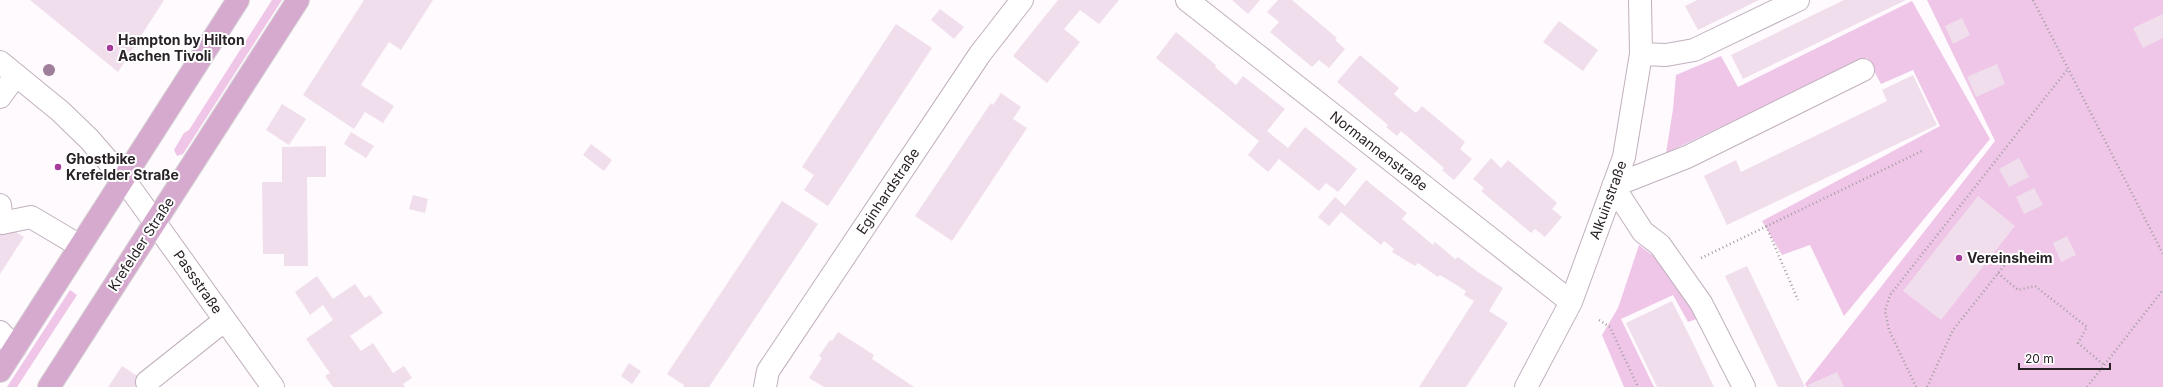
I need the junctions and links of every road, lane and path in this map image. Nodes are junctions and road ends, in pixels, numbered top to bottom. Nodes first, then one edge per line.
1 (238, 0) edge
2 (298, 0) edge
3 (1022, 0) edge
4 (1187, 0) edge
5 (1640, 0) edge
6 (1798, 0) edge
7 (2033, 0) edge
8 (1641, 54) junction
9 (8, 69) edge
10 (1863, 70) dead end
11 (2067, 70) junction
12 (0, 97) edge
13 (1922, 151) dead end
14 (123, 178) junction
15 (1613, 186) junction
16 (1, 214) edge
17 (156, 222) junction
18 (1766, 226) junction
19 (80, 246) junction
20 (2163, 254) edge
21 (2011, 257) dead end
22 (1676, 267) junction
23 (1998, 273) junction
24 (2163, 290) edge
25 (1798, 300) dead end
26 (1571, 302) junction
27 (225, 320) junction
28 (1599, 320) dead end
29 (0, 332) edge
30 (15, 348) junction
31 (2104, 365) junction
32 (0, 371) edge
33 (147, 382) dead end
34 (49, 387) edge
35 (273, 387) edge
36 (765, 387) edge
37 (1526, 387) edge
38 (1638, 387) edge
39 (1744, 387) edge
40 (1916, 387) edge
41 (1926, 387) edge
42 (2087, 387) edge

1 - 14 main road
2 - 17 main road, Krefelder Straße
3 - 36 street, Eginhardstraße
4 - 26 street, Normannenstraße
5 - 8 street, Alkuinstraße
6 - 8 street
7 - 11 path
8 - 15 street, Alkuinstraße
9 - 12 street
9 - 14 street, Passstraße
10 - 15 street
11 - 20 path
11 - 40 path
13 - 18 path
14 - 17 street, Passstraße
14 - 19 main road
15 - 22 street
15 - 26 street, Alkuinstraße
16 - 19 street
17 - 27 street, Passstraße
17 - 34 main road, Krefelder Straße
18 - 22 path
18 - 25 path
19 - 30 main road
21 - 23 path
22 - 39 street
23 - 31 path
23 - 41 path
24 - 31 path
26 - 37 street, Alkuinstraße
27 - 33 street
27 - 35 street, Passstraße
28 - 38 path
29 - 30 street
30 - 32 main road
31 - 42 path

